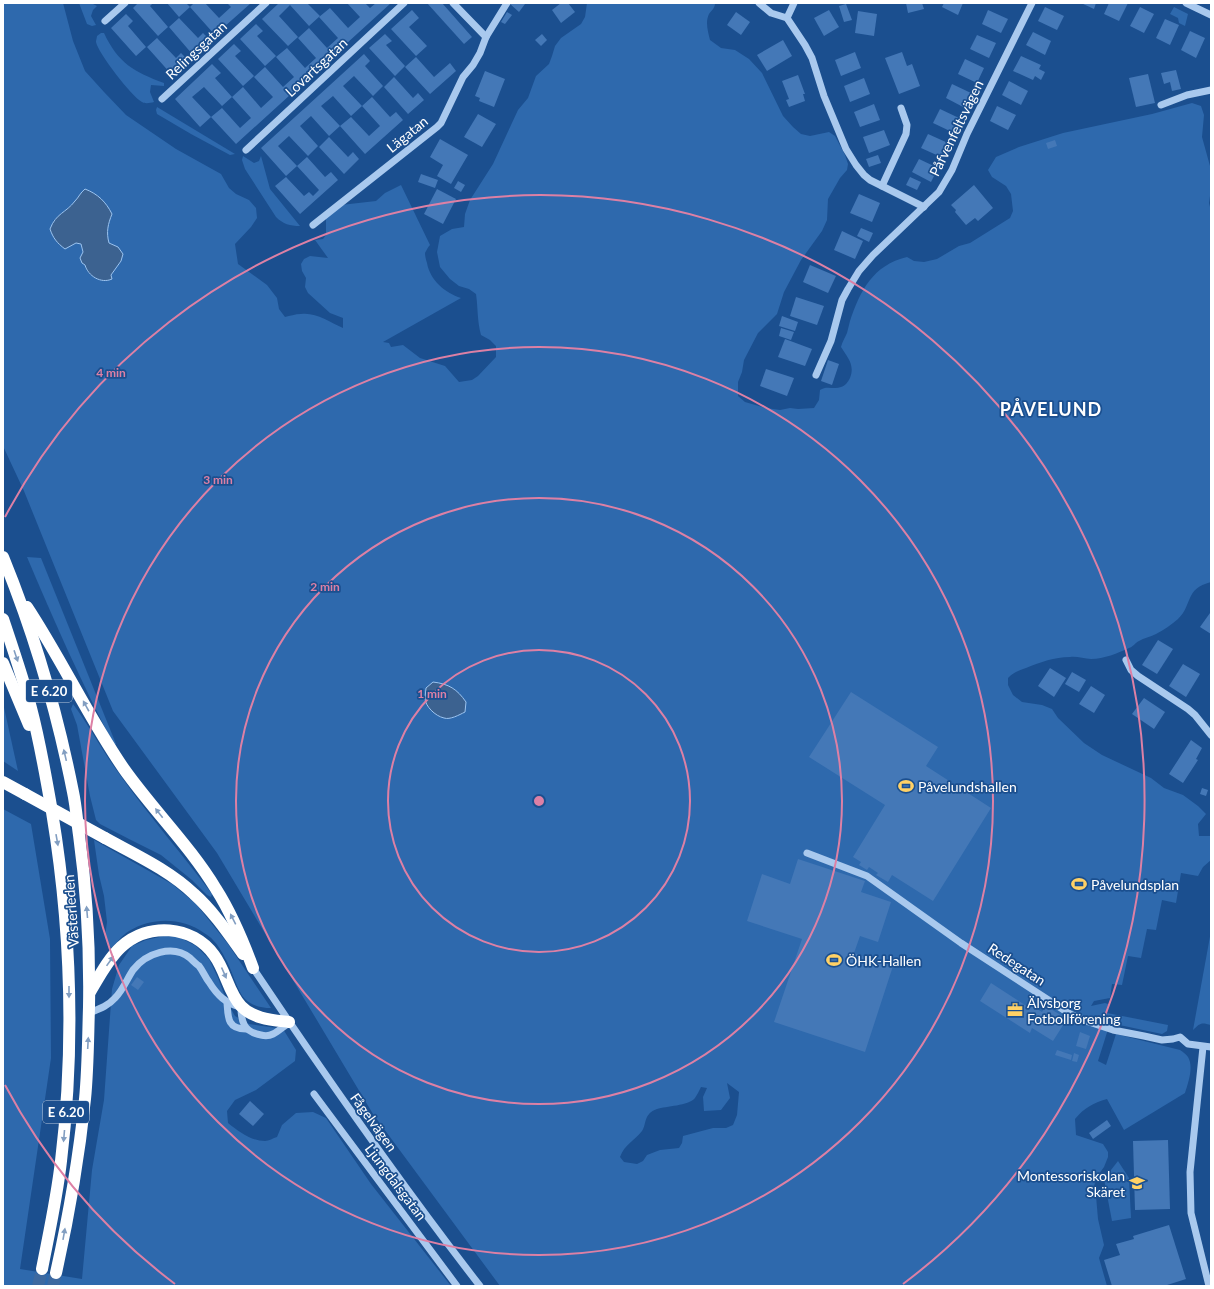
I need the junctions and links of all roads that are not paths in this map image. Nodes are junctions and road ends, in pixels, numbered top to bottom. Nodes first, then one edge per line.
1 (125, 3) edge
2 (266, 3) edge
3 (404, 3) edge
4 (453, 3) edge
5 (507, 3) edge
6 (759, 3) edge
7 (794, 3) edge
8 (1032, 3) edge
9 (1186, 3) edge
10 (1211, 15) edge
11 (786, 18) junction
12 (105, 21) dead end
13 (486, 37) junction
14 (1211, 90) edge
15 (162, 99) dead end
16 (1161, 104) dead end
17 (901, 108) dead end
18 (246, 150) dead end
19 (882, 186) junction
20 (924, 207) junction
21 (313, 226) dead end
22 (816, 375) dead end
23 (3, 557) edge
24 (17, 591) junction
25 (3, 620) edge
26 (1126, 660) dead end
27 (3, 663) edge
28 (1211, 735) edge
29 (43, 760) junction
30 (3, 782) edge
31 (807, 853) dead end
32 (253, 968) junction
33 (89, 993) junction
34 (227, 1002) junction
35 (242, 1007) junction
36 (89, 1013) junction
37 (289, 1022) junction
38 (246, 1029) junction
39 (1207, 1047) edge
40 (314, 1094) dead end
41 (42, 1269) tunnel mouth
42 (56, 1273) tunnel mouth
43 (457, 1286) edge
44 (480, 1286) edge
45 (1209, 1286) edge

1 - 12 street
2 - 15 street, Relingsgatan
3 - 18 street, Lovartsgatan
4 - 13 street
5 - 13 street, Lägatan
6 - 11 street
7 - 11 street
8 - 20 street, Påfvenfeltsvägen
9 - 10 street
11 - 19 street
13 - 21 street, Lägatan
14 - 16 street
17 - 19 street
19 - 20 street
20 - 22 street, Påfvenfeltsvägen
23 - 24 highway, Västerleden / E 6.20
32 -> 24 highway
33 -> 24 highway, Västerleden / E 6.20
25 -> 29 highway, Västerleden / E 6.20
26 - 28 street
27 - 29 highway
29 -> 41 highway, Västerleden / E 6.20
30 - 32 highway, bridge
31 - 39 street, Redegatan
32 - 37 street, Fågelvägen
33 -> 35 highway
33 - 36 highway, Västerleden / E 6.20
34 - 35 street
34 - 36 street
34 - 38 street
35 - 37 highway
35 - 38 street
42 -> 36 highway, Västerleden / E 6.20
37 - 38 street
37 - 44 street, Fågelvägen
39 - 45 street, Redegatan
40 - 43 street, Ljungdalsgatan

